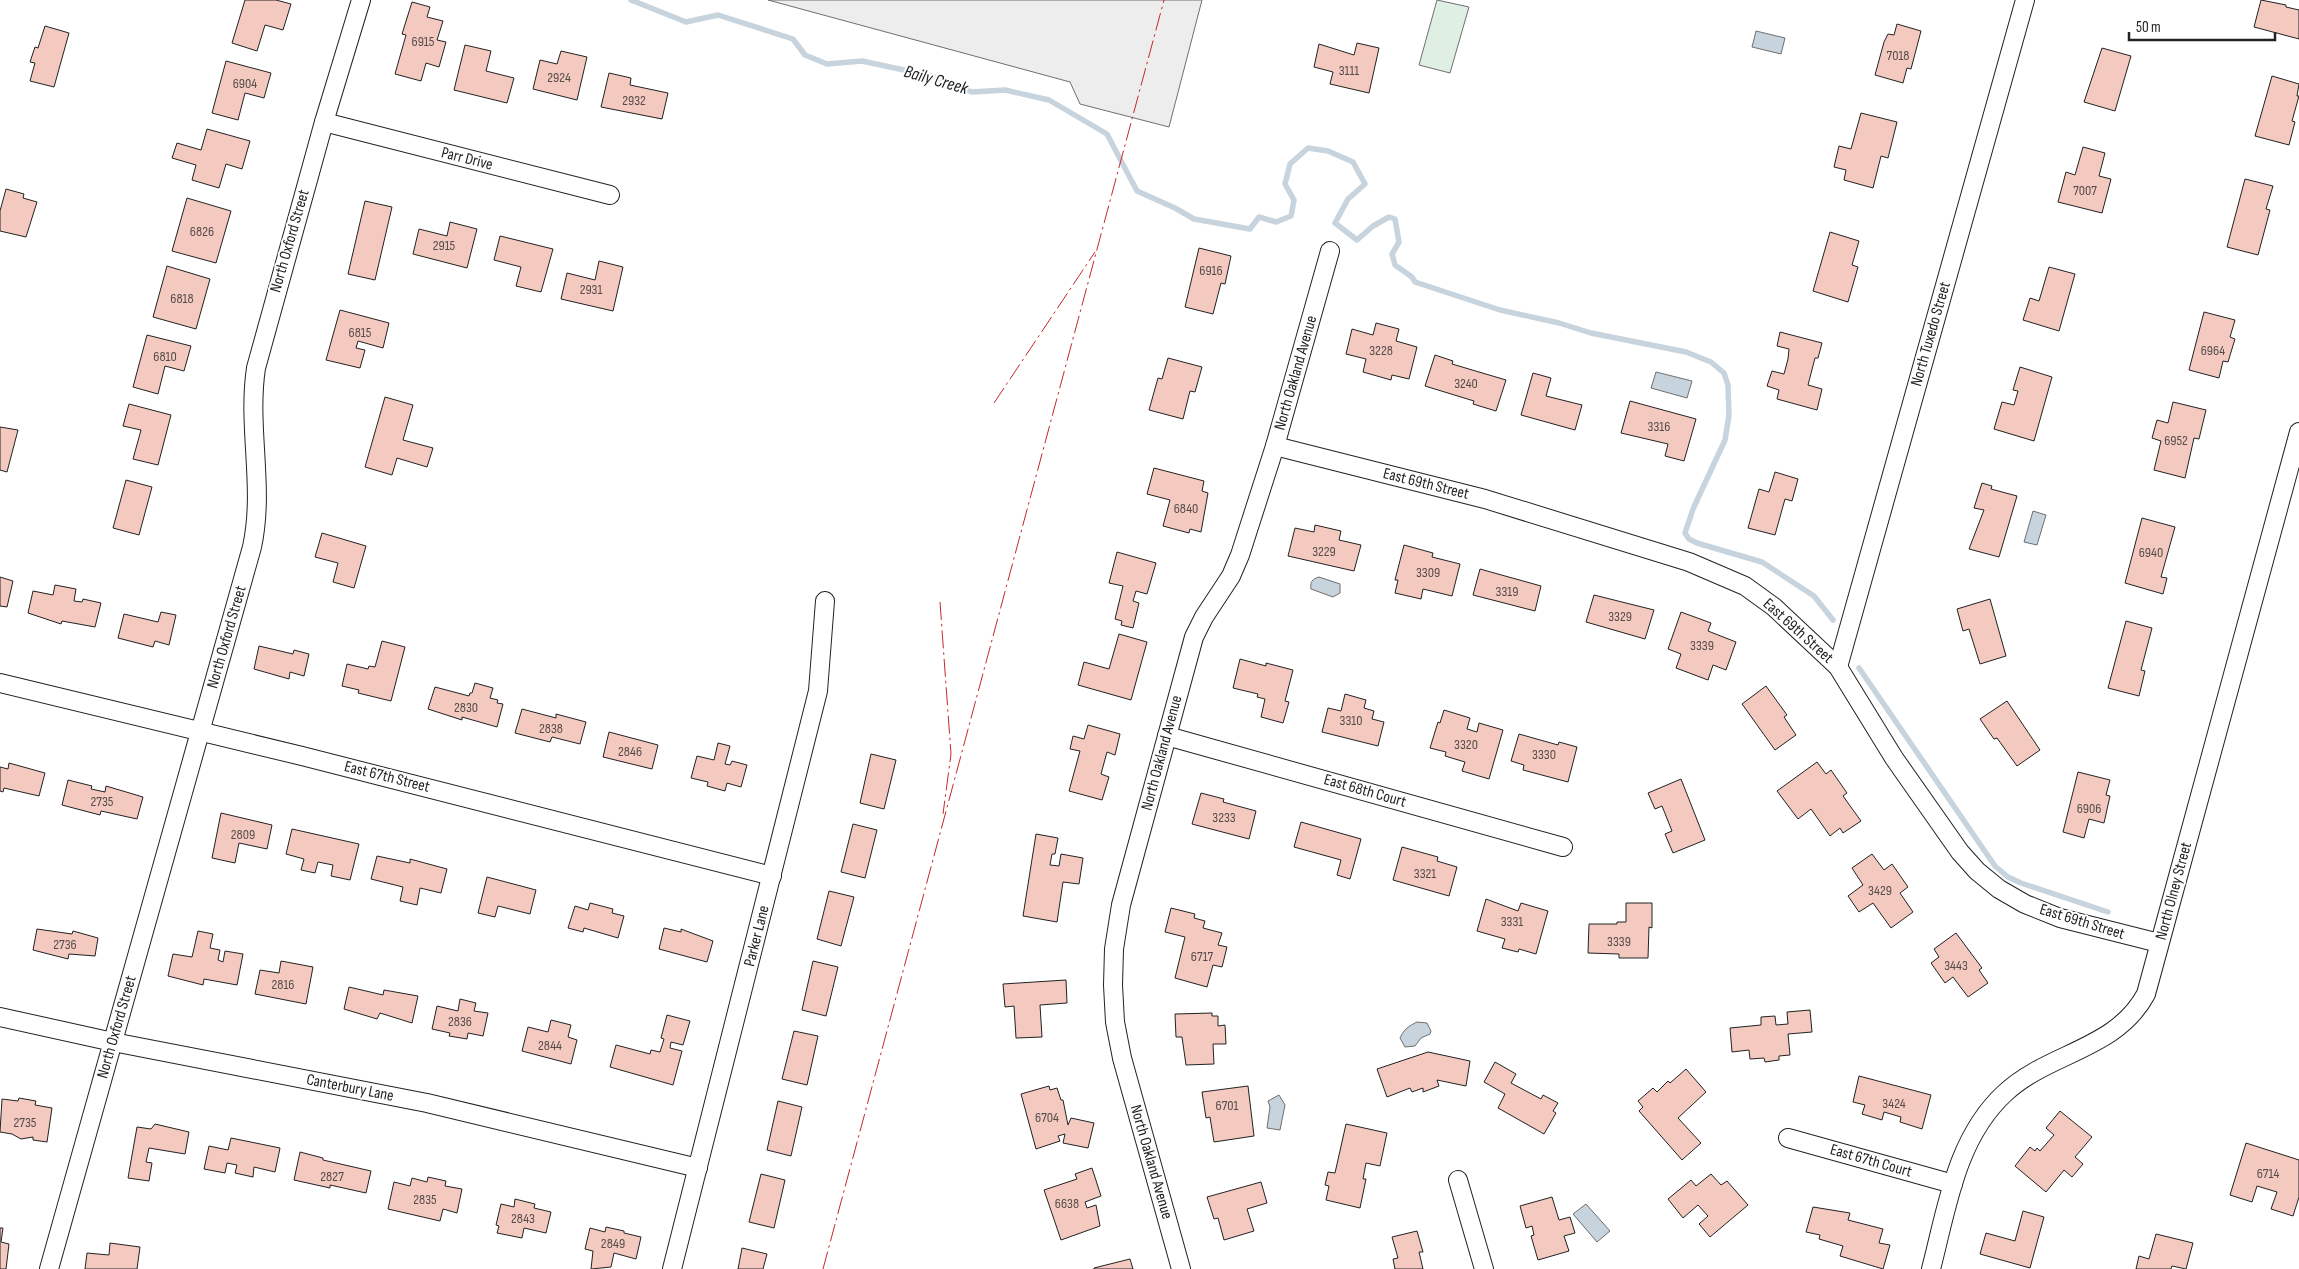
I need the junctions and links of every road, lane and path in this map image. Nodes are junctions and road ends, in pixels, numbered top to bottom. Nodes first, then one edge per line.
1 (361, 0) edge
2 (2025, 0) edge
3 (324, 122) junction
4 (610, 196) dead end
5 (1330, 251) dead end
6 (2299, 432) edge
7 (1275, 446) junction
8 (825, 601) dead end
9 (1838, 667) junction
10 (0, 683) edge
11 (200, 732) junction
12 (1167, 736) junction
13 (1563, 847) dead end
14 (772, 876) junction
15 (2160, 943) junction
16 (0, 1017) edge
17 (113, 1042) junction
18 (1788, 1138) dead end
19 (698, 1168) junction
20 (1458, 1180) dead end
21 (1953, 1184) junction
22 (48, 1269) edge
23 (672, 1269) edge
24 (1181, 1269) edge
25 (1484, 1269) edge
26 (1930, 1269) edge

1 - 3 street, North Oxford Street
2 - 9 street, North Tuxedo Street
3 - 4 street, Parr Drive
3 - 11 street, North Oxford Street
5 - 7 street, North Oakland Avenue
6 - 15 street, North Olney Street
7 - 9 street, East 69th Street
7 - 12 street, North Oakland Avenue
8 - 14 street, Parker Lane
9 - 15 street, East 69th Street
10 - 11 street, East 67th Street
11 - 14 street, East 67th Street
11 - 17 street, North Oxford Street
12 - 13 street, East 68th Court
12 - 24 street, North Oakland Avenue
14 - 19 street, Parker Lane
15 - 21 street, North Olney Street
16 - 17 street, Canterbury Lane
17 - 19 street, Canterbury Lane
17 - 22 street, North Oxford Street
18 - 21 street, East 67th Court
19 - 23 street, Parker Lane
20 - 25 street
21 - 26 street, North Olney Street

